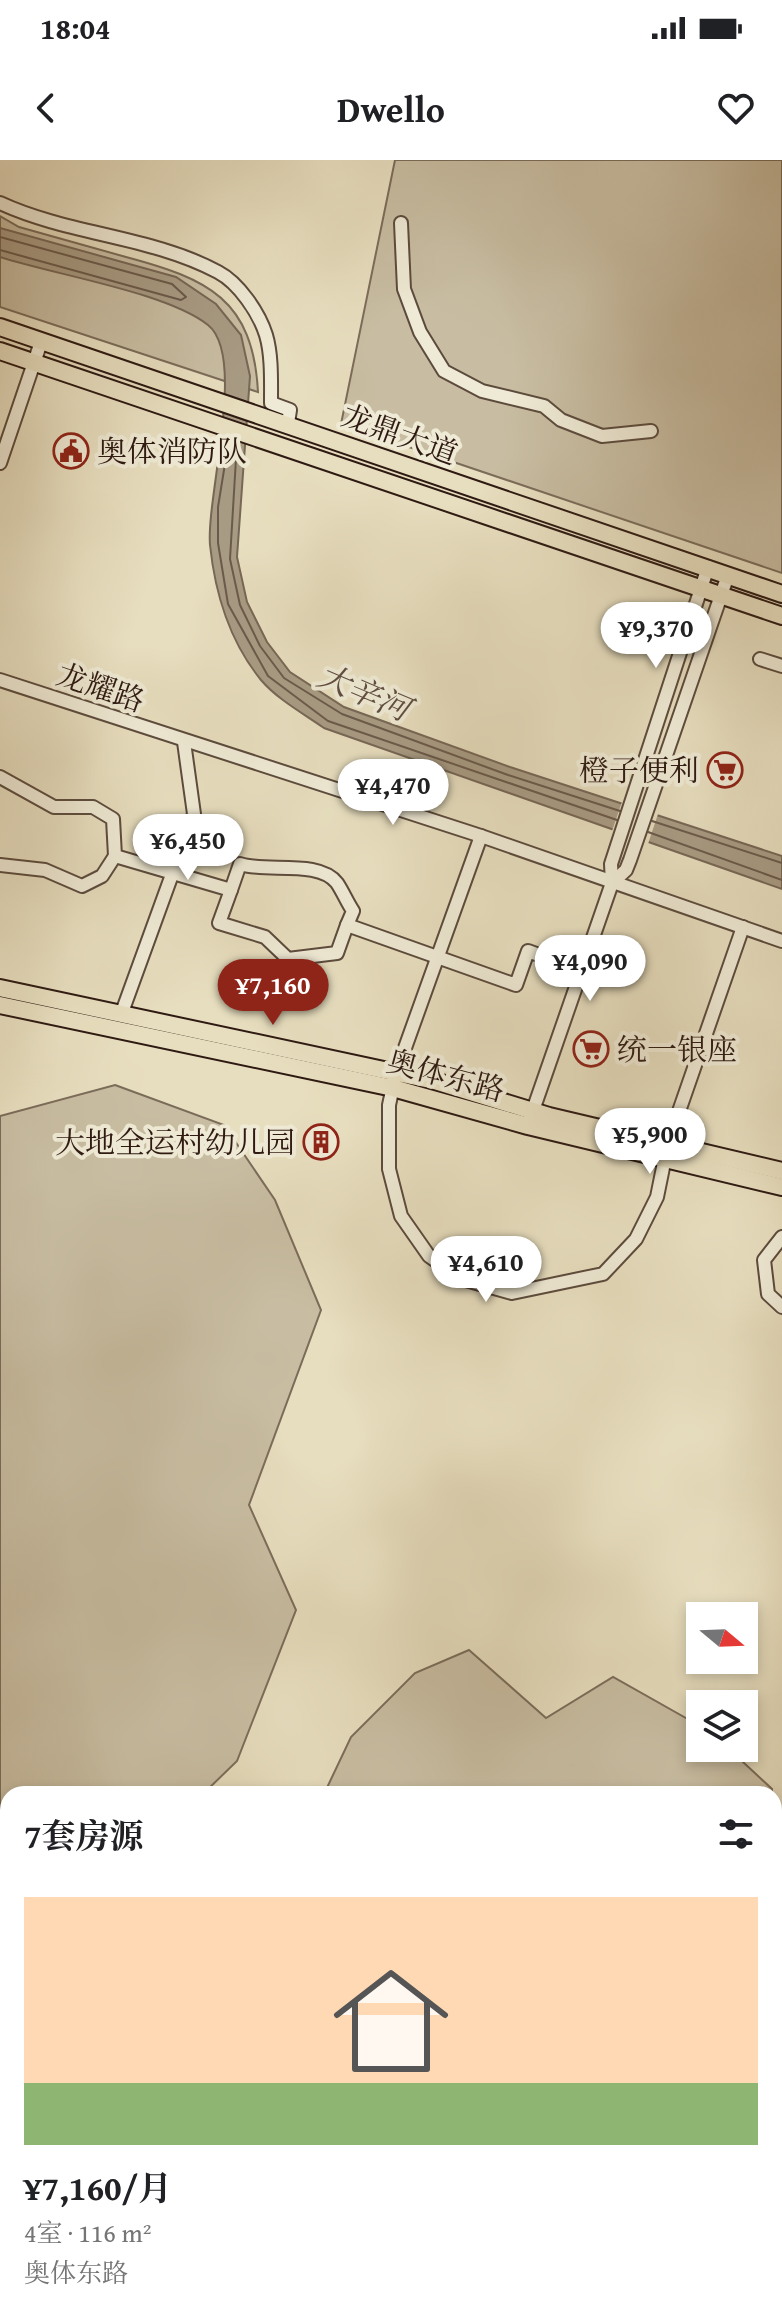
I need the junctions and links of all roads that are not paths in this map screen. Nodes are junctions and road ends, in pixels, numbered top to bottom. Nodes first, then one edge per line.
1 (0, 203) edge
2 (401, 223) dead end
3 (0, 327) edge
4 (41, 342) junction
5 (0, 351) edge
6 (34, 363) junction
7 (288, 423) junction
8 (651, 431) dead end
9 (0, 463) edge
10 (708, 567) junction
11 (728, 575) junction
12 (699, 589) junction
13 (782, 594) edge
14 (720, 595) junction
15 (782, 616) edge
16 (760, 659) dead end
17 (782, 666) edge
18 (0, 680) edge
19 (184, 742) junction
20 (0, 777) edge
21 (481, 836) junction
22 (115, 856) junction
23 (0, 865) edge
24 (173, 872) junction
25 (612, 883) junction
26 (231, 890) junction
27 (347, 925) junction
28 (743, 927) junction
29 (782, 941) edge
30 (582, 971) junction
31 (0, 988) edge
32 (0, 1005) edge
33 (121, 1015) junction
34 (395, 1080) junction
35 (531, 1118) junction
36 (667, 1151) junction
37 (782, 1171) edge
38 (782, 1187) edge
39 (782, 1237) edge
40 (782, 1307) edge

1 - 7 street
2 - 8 street
3 - 4 main road, 龙鼎大道
4 - 6 street
4 - 7 main road, 龙鼎大道
5 - 6 main road, 龙鼎大道
6 - 9 street
6 - 12 main road, 龙鼎大道
7 - 10 main road, 龙鼎大道
10 - 11 main road, 龙鼎大道
10 - 12 street
11 - 13 main road, 龙鼎大道
11 - 14 street
12 - 14 main road, 龙鼎大道
12 - 25 street
14 - 15 main road, 龙鼎大道
14 - 25 street
16 - 17 street
18 - 19 street, 龙耀路
19 - 21 street, 龙耀路
19 - 24 street
20 - 22 street
21 - 25 street, 龙耀路
21 - 34 street
22 - 23 street
22 - 24 street
24 - 26 street
24 - 33 street
25 - 28 street, 龙耀路
25 - 30 street
26 - 27 street
26 - 27 street
27 - 30 street
28 - 29 street, 龙耀路
28 - 36 street
30 - 35 street
31 - 33 main road
32 - 34 main road, 奥体东路
33 - 34 main road
34 - 35 main road, 奥体东路
34 - 36 street
35 - 36 main road, 奥体东路
36 - 37 main road
36 - 38 main road, 奥体东路
39 - 40 street

